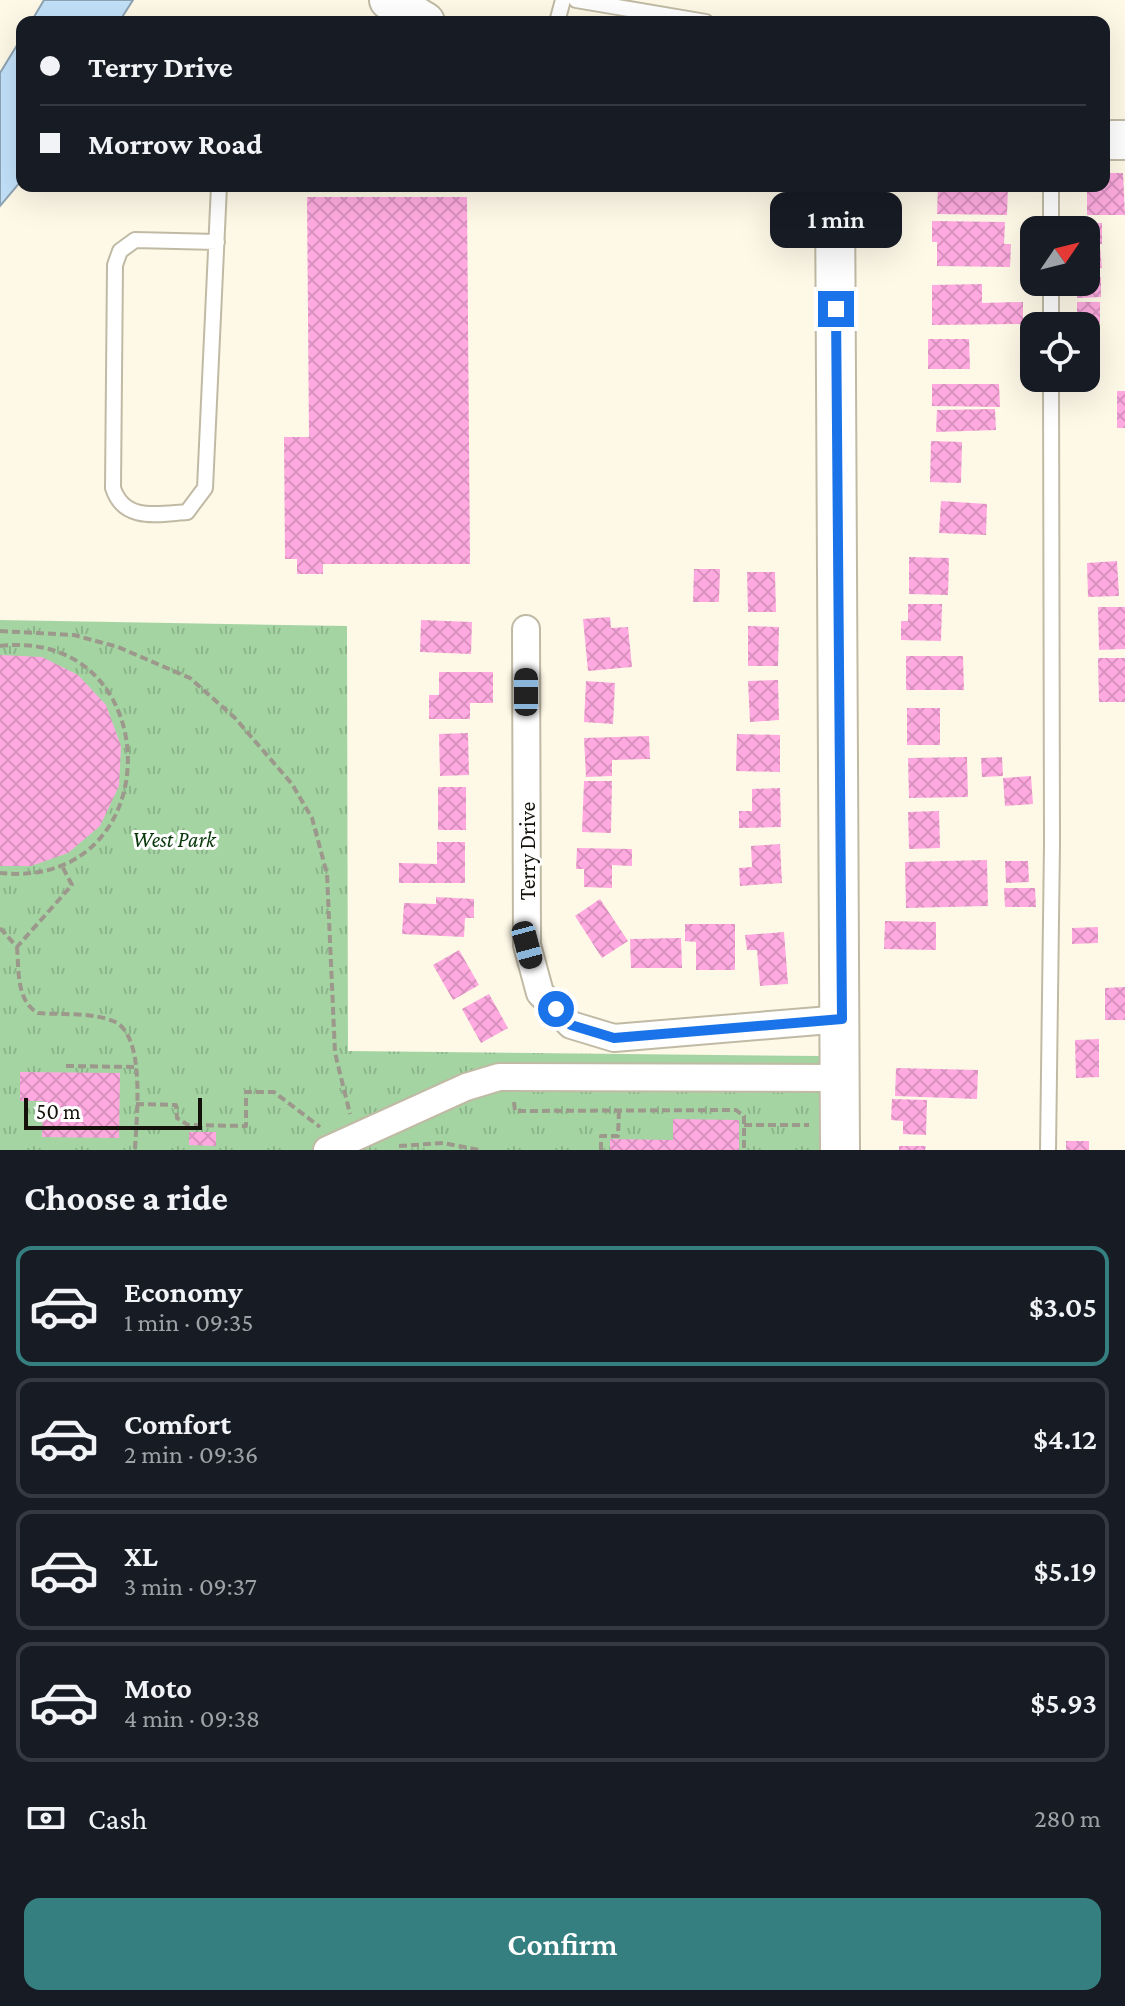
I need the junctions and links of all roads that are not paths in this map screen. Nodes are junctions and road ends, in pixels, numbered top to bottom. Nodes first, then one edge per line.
1 (389, 0) edge
2 (576, 0) edge
3 (415, 16) edge
4 (671, 16) edge
5 (219, 192) edge
6 (835, 192) edge
7 (1051, 192) edge
8 (1051, 216) edge
9 (217, 242) junction
10 (1051, 392) edge
11 (526, 629) dead end
12 (842, 1019) junction
13 (840, 1078) junction
14 (341, 1139) edge
15 (840, 1150) edge
16 (1048, 1150) edge

1 - 3 street
2 - 4 lane
5 - 9 lane
6 - 12 street
7 - 8 lane
9 - 9 lane
10 - 16 lane
11 - 12 street, Terry Drive
12 - 13 street
13 - 14 street
13 - 15 street

